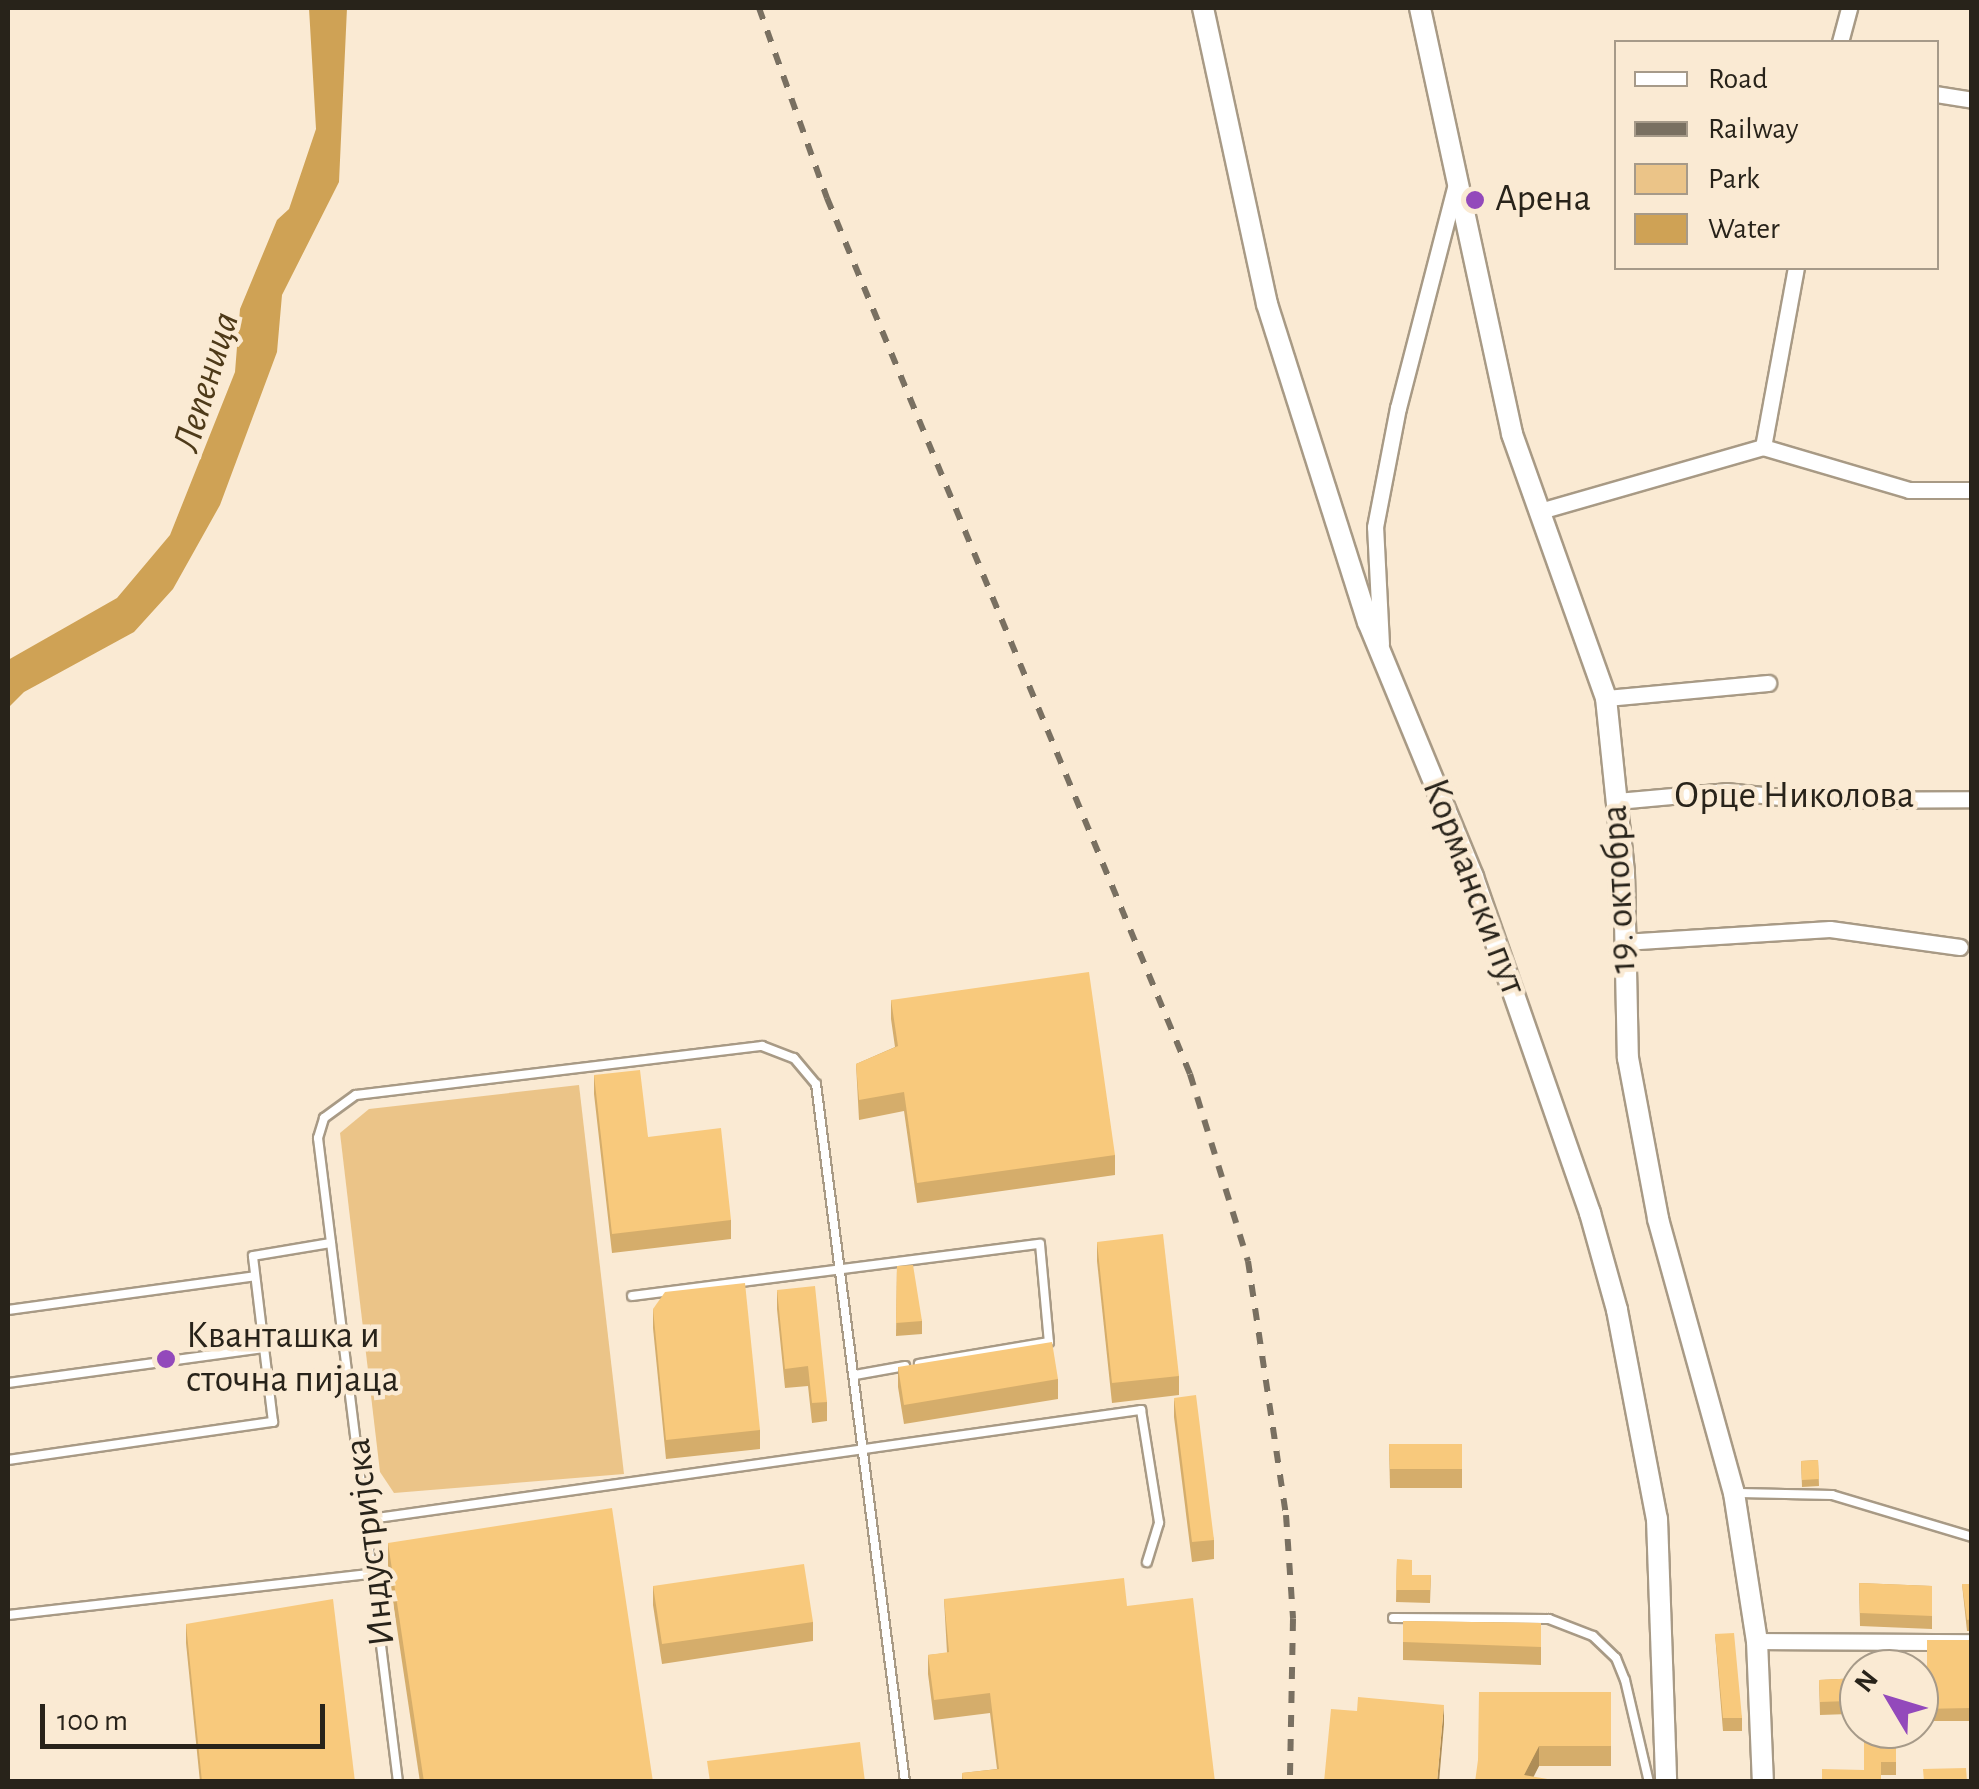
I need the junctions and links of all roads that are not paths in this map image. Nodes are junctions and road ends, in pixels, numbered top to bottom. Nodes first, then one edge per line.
1 (1203, 8) edge
2 (1420, 8) edge
3 (1849, 8) edge
4 (1841, 40) edge
5 (1939, 94) edge
6 (1972, 100) edge
7 (1456, 185) junction
8 (1796, 270) edge
9 (1763, 447) junction
10 (1972, 490) edge
11 (1540, 511) junction
12 (1382, 653) junction
13 (1768, 683) dead end
14 (1606, 698) junction
15 (1972, 799) edge
16 (1617, 801) junction
17 (1623, 942) junction
18 (1960, 948) dead end
19 (330, 1244) junction
20 (840, 1268) junction
21 (255, 1276) junction
22 (632, 1296) dead end
23 (8, 1310) edge
24 (264, 1348) junction
25 (855, 1375) junction
26 (8, 1384) edge
27 (868, 1452) junction
28 (8, 1460) edge
29 (1734, 1494) junction
30 (370, 1519) junction
31 (1972, 1538) edge
32 (1147, 1562) dead end
33 (376, 1574) junction
34 (8, 1616) edge
35 (1392, 1618) dead end
36 (1757, 1641) junction
37 (1972, 1642) edge
38 (398, 1782) edge
39 (905, 1782) edge
40 (1649, 1782) edge
41 (1666, 1782) edge
42 (1763, 1782) edge

1 - 12 street, Кормански пут
2 - 7 street, 19. октобра
3 - 4 street
5 - 6 street
7 - 11 street, 19. октобра
7 - 12 street
8 - 9 street
9 - 10 street
9 - 11 street
11 - 14 street, 19. октобра
12 - 41 street, Кормански пут
13 - 14 street
14 - 16 street, 19. октобра
15 - 16 street, Орце Николова
16 - 17 street, 19. октобра
17 - 18 street
17 - 29 street, 19. октобра
19 - 20 lane, Индустријска
19 - 21 lane
19 - 30 lane, Индустријска
20 - 22 lane
20 - 25 lane
20 - 25 lane
21 - 23 lane
21 - 24 lane
24 - 26 lane
24 - 28 lane
25 - 27 lane
27 - 30 lane
27 - 32 lane
27 - 39 lane
29 - 31 lane
29 - 36 street, 19. октобра
30 - 33 lane, Индустријска
33 - 34 lane
33 - 38 lane, Индустријска
35 - 40 lane
36 - 37 street
36 - 42 street, 19. октобра

